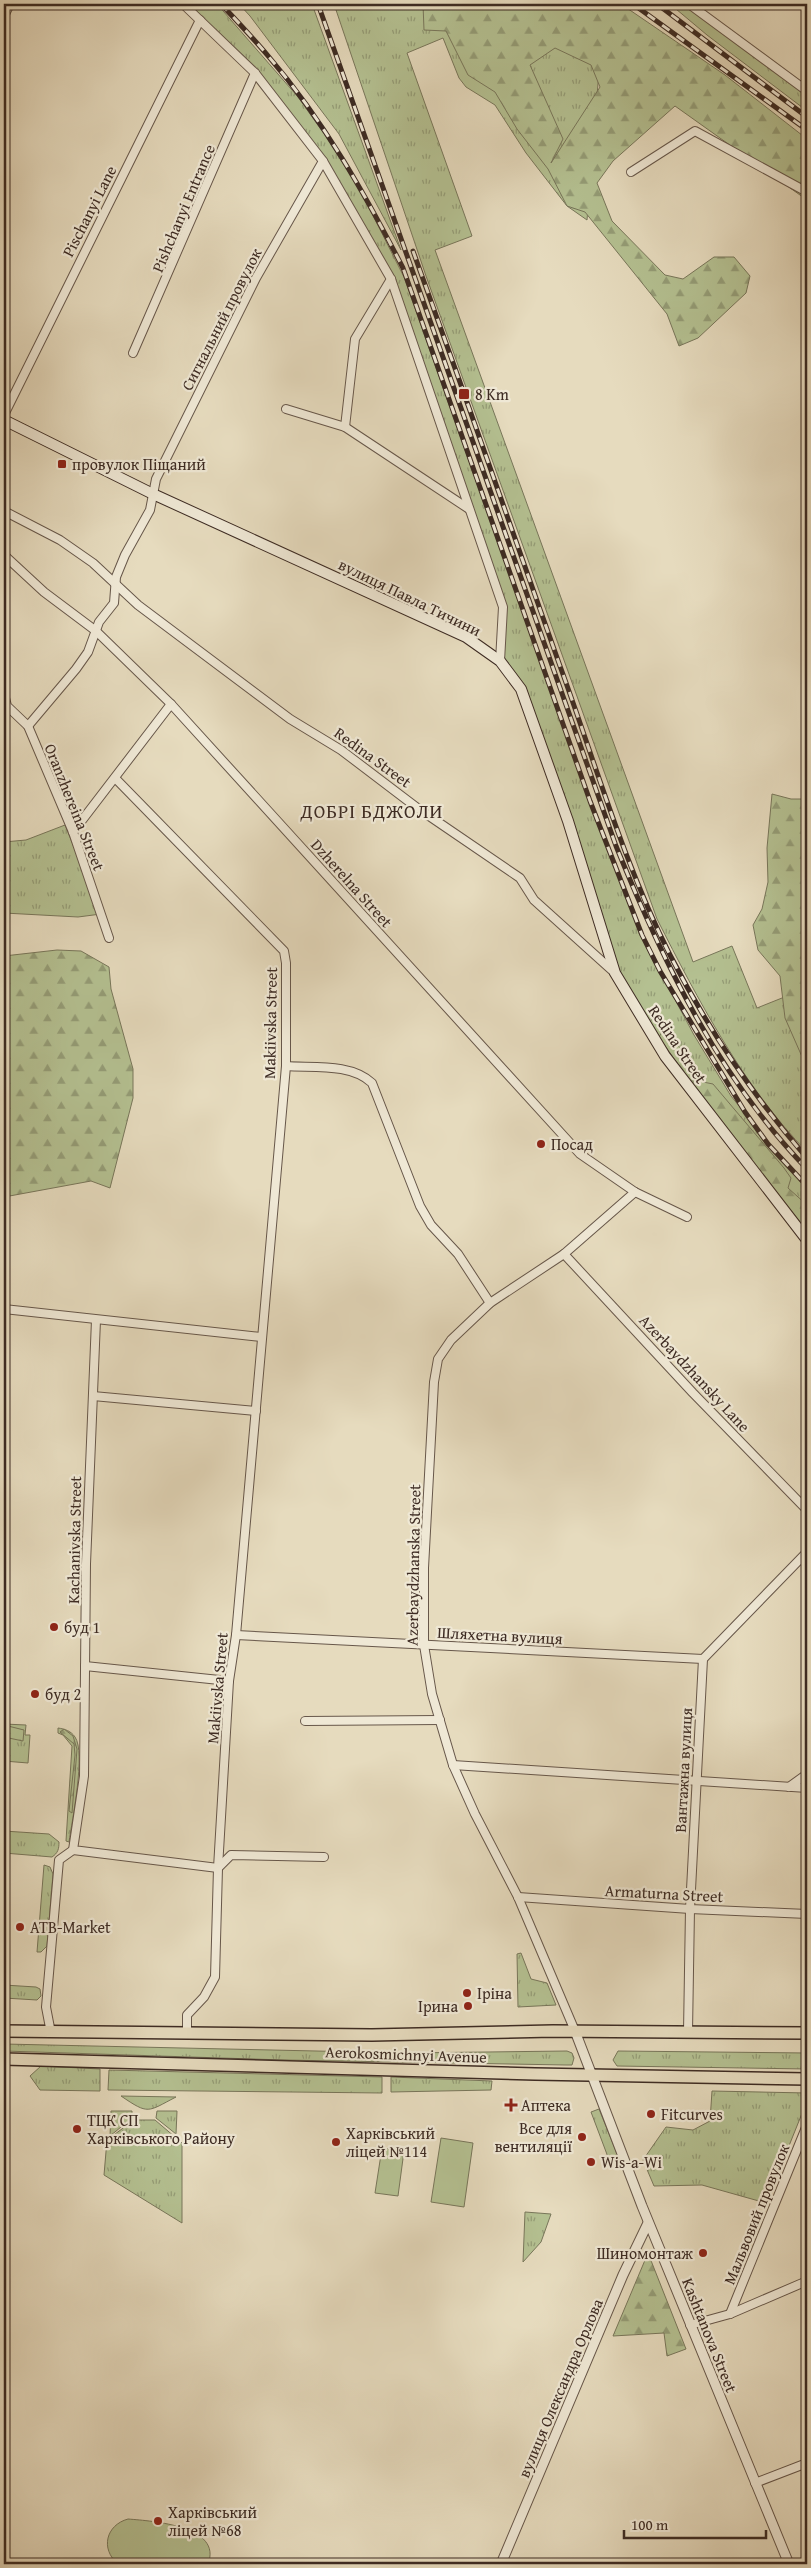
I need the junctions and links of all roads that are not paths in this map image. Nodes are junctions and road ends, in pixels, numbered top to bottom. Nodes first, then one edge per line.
1 (10, 4) edge
2 (183, 4) edge
3 (689, 4) edge
4 (4, 16) edge
5 (200, 20) junction
6 (255, 73) junction
7 (807, 91) edge
8 (323, 161) junction
9 (631, 172) dead end
10 (807, 192) edge
11 (391, 279) junction
12 (133, 353) dead end
13 (286, 409) dead end
14 (4, 415) edge
15 (4, 420) edge
16 (345, 427) junction
17 (153, 494) junction
18 (468, 509) junction
19 (4, 511) edge
20 (4, 555) edge
21 (116, 585) junction
22 (96, 632) junction
23 (500, 661) junction
24 (4, 694) edge
25 (171, 704) junction
26 (28, 726) junction
27 (115, 778) junction
28 (73, 832) junction
29 (109, 938) dead end
30 (614, 973) junction
31 (286, 1066) junction
32 (635, 1192) junction
33 (687, 1217) dead end
34 (807, 1240) edge
35 (564, 1254) junction
36 (490, 1303) junction
37 (4, 1310) edge
38 (96, 1320) junction
39 (261, 1337) junction
40 (93, 1396) junction
41 (256, 1411) junction
42 (807, 1510) edge
43 (807, 1552) edge
44 (236, 1635) junction
45 (424, 1645) junction
46 (703, 1659) junction
47 (85, 1666) junction
48 (229, 1681) junction
49 (440, 1720) junction
50 (306, 1721) dead end
51 (453, 1765) junction
52 (807, 1774) edge
53 (695, 1779) junction
54 (789, 1787) junction
55 (807, 1788) edge
56 (72, 1850) junction
57 (324, 1857) dead end
58 (218, 1868) junction
59 (518, 1897) junction
60 (690, 1909) junction
61 (807, 1914) edge
62 (4, 2031) edge
63 (575, 2031) junction
64 (688, 2032) junction
65 (51, 2033) junction
66 (807, 2033) edge
67 (187, 2034) junction
68 (4, 2059) edge
69 (590, 2074) junction
70 (807, 2078) edge
71 (807, 2125) edge
72 (648, 2223) junction
73 (807, 2281) edge
74 (730, 2314) junction
75 (690, 2326) junction
76 (807, 2463) edge
77 (755, 2483) junction
78 (501, 2564) edge
79 (789, 2564) edge

1 - 4 street
2 - 5 street
3 - 7 street
5 - 6 street
5 - 14 street, Pischanyi Lane
6 - 8 street
6 - 12 street, Pishchanyi Entrance
8 - 11 street
8 - 17 street, Сигнальний провулок
9 - 10 street
11 - 16 street
11 - 18 street
13 - 16 street
15 - 17 main road, вулиця Павла Тичини
16 - 18 street
17 - 21 street, Сигнальний провулок
17 - 23 main road, вулиця Павла Тичини
18 - 23 street
19 - 21 street, Redina Street
20 - 22 street, Dzherelna Street
21 - 22 street, Сигнальний провулок
21 - 30 street, Redina Street
22 - 25 street, Dzherelna Street
22 - 26 street, Сигнальний провулок
23 - 30 main road, вулиця Павла Тичини
24 - 26 street, Oranzhereina Street
25 - 27 street
25 - 32 street, Dzherelna Street
26 - 28 street, Oranzhereina Street
27 - 28 street
27 - 31 street, Makiivska Street
28 - 29 street, Oranzhereina Street
30 - 34 main road, Redina Street
31 - 36 street
31 - 39 street, Makiivska Street
32 - 33 street, Dzherelna Street
32 - 35 street, Azerbaydzhanska Street
35 - 36 street, Azerbaydzhanska Street
35 - 42 street, Azerbaydzhansky Lane
36 - 45 street, Azerbaydzhanska Street
37 - 38 street
38 - 39 street
38 - 40 street, Kachanivska Street
39 - 41 street, Makiivska Street
40 - 41 street
40 - 47 street, Kachanivska Street
41 - 44 street, Makiivska Street
43 - 46 street
44 - 45 street, Шляхетна вулиця
44 - 48 street, Makiivska Street
45 - 46 street, Шляхетна вулиця
45 - 49 street, Azerbaydzhanska Street
46 - 53 street, Вантажна вулиця
47 - 48 street
47 - 56 street, Kachanivska Street
48 - 58 street, Makiivska Street
49 - 50 street
49 - 51 street, Azerbaydzhanska Street
51 - 53 street
51 - 59 street, Azerbaydzhanska Street
52 - 54 street
53 - 54 street
53 - 60 street, Вантажна вулиця
54 - 55 street
56 - 58 street
56 - 65 street, Kachanivska Street
57 - 58 street
58 - 67 street, Makiivska Street
59 - 60 street, Armaturna Street
59 - 63 street, Azerbaydzhanska Street
60 - 61 street, Armaturna Street
60 - 64 street, Вантажна вулиця
62 - 65 main road, Aerokosmichnyi Avenue
63 - 64 main road, Aerokosmichnyi Avenue
63 - 67 main road, Aerokosmichnyi Avenue
63 - 69 street, Kashtanova Street
64 - 66 main road, Aerokosmichnyi Avenue
65 - 67 main road, Aerokosmichnyi Avenue
68 - 69 main road, Aerokosmichnyi Avenue
69 - 70 main road, Aerokosmichnyi Avenue
69 - 72 street, Kashtanova Street
71 - 74 street, Мальвовий провулок
72 - 75 street, Kashtanova Street
72 - 78 street, вулиця Олександра Орлова
73 - 74 street
74 - 75 street
75 - 77 street, Kashtanova Street
76 - 77 street
77 - 79 street, Kashtanova Street

